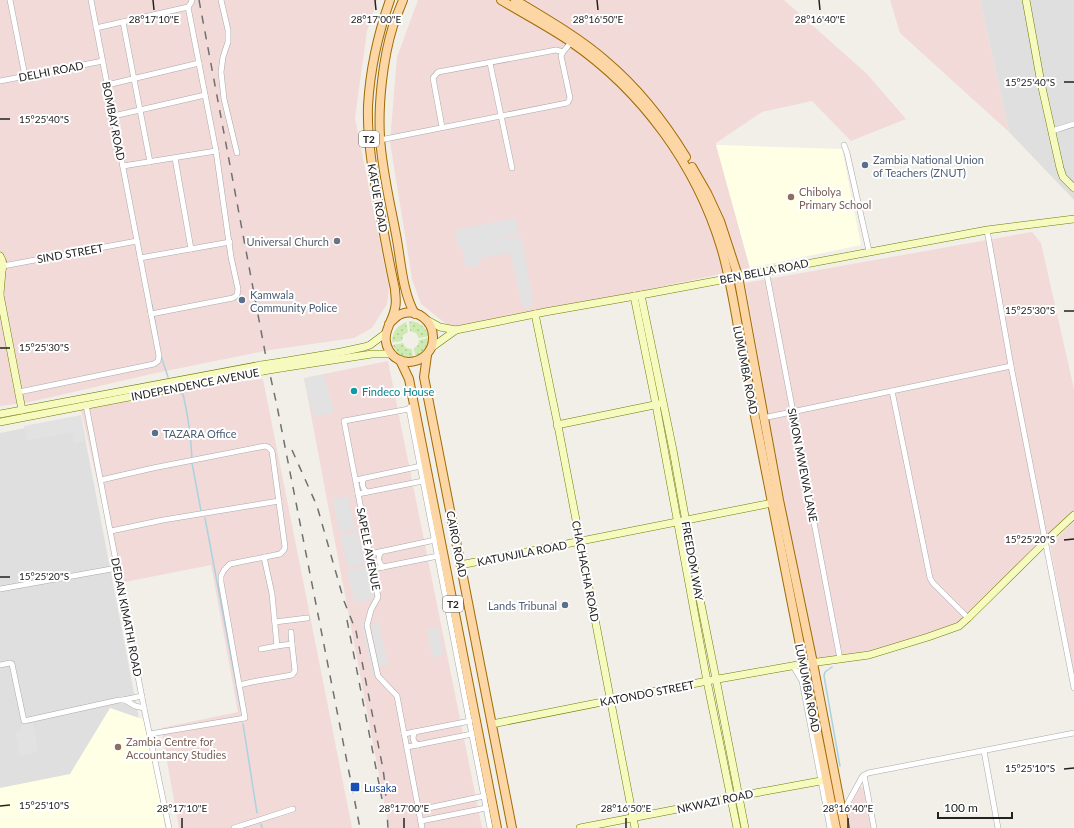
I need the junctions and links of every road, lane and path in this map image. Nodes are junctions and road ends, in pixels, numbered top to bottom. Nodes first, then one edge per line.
1 (10, 0) edge
2 (91, 0) edge
3 (192, 0) edge
4 (222, 0) edge
5 (390, 0) edge
6 (403, 0) edge
7 (501, 0) edge
8 (515, 0) edge
9 (1026, 0) edge
10 (188, 7) junction
11 (123, 22) junction
12 (96, 28) junction
13 (573, 40) junction
14 (563, 52) junction
15 (103, 61) junction
16 (490, 62) junction
17 (199, 63) junction
18 (25, 76) junction
19 (134, 78) junction
20 (0, 81) edge
21 (107, 85) junction
22 (205, 95) junction
23 (140, 110) junction
24 (113, 116) junction
25 (500, 116) junction
26 (1074, 124) edge
27 (442, 127) junction
28 (1052, 131) junction
29 (380, 140) junction
30 (844, 145) dead end
31 (216, 151) junction
32 (237, 153) dead end
33 (175, 158) junction
34 (150, 162) junction
35 (123, 166) junction
36 (512, 168) dead end
37 (1074, 188) edge
38 (1074, 219) edge
39 (987, 230) junction
40 (137, 242) junction
41 (230, 242) junction
42 (191, 249) junction
43 (869, 251) junction
44 (0, 256) edge
45 (140, 258) junction
46 (2, 270) edge
47 (766, 270) junction
48 (733, 277) junction
49 (0, 295) edge
50 (638, 295) junction
51 (151, 314) junction
52 (415, 314) junction
53 (535, 314) junction
54 (425, 319) junction
55 (389, 324) junction
56 (456, 330) junction
57 (386, 333) junction
58 (429, 352) junction
59 (392, 354) junction
60 (400, 360) junction
61 (281, 365) junction
62 (1011, 366) junction
63 (262, 368) junction
64 (892, 391) junction
65 (19, 392) junction
66 (413, 398) junction
67 (660, 404) junction
68 (86, 405) junction
69 (409, 409) junction
70 (22, 410) junction
71 (793, 412) junction
72 (0, 414) edge
73 (763, 418) junction
74 (0, 422) edge
75 (557, 425) junction
76 (419, 443) junction
77 (673, 450) junction
78 (664, 452) junction
79 (440, 459) junction
80 (423, 464) junction
81 (442, 472) junction
82 (364, 478) junction
83 (426, 478) junction
84 (101, 480) junction
85 (356, 480) junction
86 (367, 492) junction
87 (358, 494) junction
88 (279, 501) junction
89 (772, 503) junction
90 (1074, 515) edge
91 (686, 520) junction
92 (434, 522) junction
93 (678, 522) junction
94 (111, 531) junction
95 (435, 540) junction
96 (580, 541) junction
97 (1046, 541) junction
98 (381, 552) junction
99 (370, 554) junction
100 (438, 556) junction
101 (264, 557) junction
102 (460, 565) junction
103 (383, 567) junction
104 (117, 568) junction
105 (373, 569) junction
106 (0, 589) edge
107 (307, 618) dead end
108 (968, 618) junction
109 (453, 619) junction
110 (275, 622) junction
111 (291, 632) dead end
112 (474, 632) junction
113 (459, 635) junction
114 (292, 644) junction
115 (476, 645) junction
116 (277, 646) junction
117 (462, 648) junction
118 (261, 649) dead end
119 (840, 659) junction
120 (813, 663) junction
121 (803, 664) junction
122 (0, 665) edge
123 (793, 666) junction
124 (716, 679) junction
125 (707, 681) junction
126 (239, 685) junction
127 (1074, 688) edge
128 (467, 692) junction
129 (142, 696) junction
130 (122, 700) junction
131 (611, 700) junction
132 (144, 708) junction
133 (470, 721) junction
134 (492, 724) junction
135 (415, 732) junction
136 (1074, 733) edge
137 (150, 734) junction
138 (404, 734) junction
139 (472, 734) junction
140 (418, 745) junction
141 (478, 745) junction
142 (407, 747) junction
143 (984, 751) junction
144 (864, 775) junction
145 (502, 778) junction
146 (823, 780) junction
147 (488, 781) junction
148 (505, 791) junction
149 (487, 795) junction
150 (739, 796) junction
151 (730, 798) junction
152 (429, 808) junction
153 (486, 808) junction
154 (293, 809) dead end
155 (419, 810) junction
156 (842, 813) junction
157 (633, 818) junction
158 (431, 819) junction
159 (421, 821) junction
160 (169, 828) edge
161 (234, 828) edge
162 (422, 828) edge
163 (490, 828) edge
164 (497, 828) edge
165 (512, 828) edge
166 (580, 828) edge
167 (635, 828) edge
168 (737, 828) edge
169 (745, 828) edge
170 (830, 828) edge
171 (836, 828) edge
172 (845, 828) edge
173 (874, 828) edge
174 (998, 828) edge

1 - 18 street
2 - 12 street, BOMBAY ROAD
3 - 10 street
4 - 32 street
5 - 55 main road, KAFUE ROAD / T2
6 - 29 main road, KAFUE ROAD / T2
7 - 13 main road, LUMUMBA ROAD
8 - 13 main road, LUMUMBA ROAD
9 - 28 main road
10 - 11 street
10 - 17 street
11 - 12 street
11 - 19 street
12 - 15 street, BOMBAY ROAD
13 - 14 street
13 - 48 main road, LUMUMBA ROAD
14 - 16 street
14 - 25 street
15 - 18 street, DELHI ROAD
15 - 21 street, BOMBAY ROAD
16 - 25 street
16 - 27 street
17 - 19 street
17 - 22 street
18 - 20 street, DELHI ROAD
19 - 21 street
19 - 23 street
21 - 24 street, BOMBAY ROAD
22 - 23 street
22 - 31 street
23 - 24 street
23 - 34 street
24 - 35 street, BOMBAY ROAD
25 - 27 street
25 - 36 street
26 - 28 street
27 - 29 street
28 - 37 main road
29 - 52 main road, KAFUE ROAD / T2
30 - 43 street
31 - 33 street
31 - 41 street
33 - 34 street
33 - 42 street
34 - 35 street
35 - 40 street, BOMBAY ROAD
38 - 39 main road, BEN BELLA ROAD
39 - 43 main road, BEN BELLA ROAD
39 - 62 street
40 - 45 street, BOMBAY ROAD
40 - 46 street, SIND STREET
41 - 42 street
41 - 51 street
42 - 45 street
43 - 47 main road, BEN BELLA ROAD
44 - 46 main road
45 - 51 street, BOMBAY ROAD
46 - 49 main road
47 - 48 main road, BEN BELLA ROAD
47 - 71 street, SIMON MWEWA LANE
48 - 50 main road, BEN BELLA ROAD
48 - 73 main road, LUMUMBA ROAD
48 - 89 main road, LUMUMBA ROAD
49 - 65 main road
50 - 53 main road, BEN BELLA ROAD
50 - 67 main road, FREEDOM WAY
51 - 65 street, BOMBAY ROAD
52 - 54 main road
52 - 55 main road
53 - 56 main road, BEN BELLA ROAD
53 - 75 main road, CHACHACHA ROAD
54 - 56 main road, BEN BELLA ROAD
54 - 58 main road
55 - 57 main road
56 - 58 main road, BEN BELLA ROAD
57 - 59 main road
57 - 61 main road, INDEPENDENCE AVENUE
58 - 60 main road
58 - 79 main road, CAIRO ROAD / T2
59 - 60 main road
59 - 61 main road, INDEPENDENCE AVENUE
60 - 66 main road, CAIRO ROAD / T2
61 - 63 main road, INDEPENDENCE AVENUE, bridge
62 - 64 street
62 - 97 street
63 - 68 main road, INDEPENDENCE AVENUE
63 - 70 main road, INDEPENDENCE AVENUE
64 - 71 street
64 - 108 street
65 - 70 main road
66 - 69 street
66 - 76 main road, CAIRO ROAD / T2
67 - 75 main road
67 - 77 main road, FREEDOM WAY
67 - 78 main road, FREEDOM WAY
68 - 74 main road, INDEPENDENCE AVENUE
68 - 84 street, DEDAN KIMATHI ROAD
69 - 76 street
69 - 85 street, SAPELE AVENUE
70 - 72 main road, INDEPENDENCE AVENUE
71 - 73 street
71 - 119 street, SIMON MWEWA LANE
73 - 120 main road, LUMUMBA ROAD
75 - 96 main road, CHACHACHA ROAD
76 - 80 main road, CAIRO ROAD / T2
77 - 78 main road
77 - 91 main road, FREEDOM WAY
78 - 93 main road, FREEDOM WAY
79 - 80 main road
79 - 81 main road, CAIRO ROAD / T2
80 - 82 street
80 - 83 main road, CAIRO ROAD / T2
81 - 83 main road
81 - 102 main road, CAIRO ROAD / T2
82 - 85 street
82 - 86 street
83 - 86 street
83 - 92 main road, CAIRO ROAD / T2
84 - 88 street
84 - 94 street, DEDAN KIMATHI ROAD
85 - 87 street, SAPELE AVENUE
86 - 87 street
87 - 99 street, SAPELE AVENUE
88 - 94 street
88 - 101 street
89 - 91 main road, KATUNJILA ROAD
89 - 121 main road, LUMUMBA ROAD
90 - 97 main road, KATONDO STREET
91 - 93 main road, KATUNJILA ROAD
91 - 124 main road, FREEDOM WAY
92 - 95 street
92 - 109 main road, CAIRO ROAD / T2
93 - 96 main road, KATUNJILA ROAD
93 - 125 main road, FREEDOM WAY
94 - 104 street, DEDAN KIMATHI ROAD
95 - 98 street
95 - 100 street
96 - 102 main road, KATUNJILA ROAD
96 - 131 main road, CHACHACHA ROAD
97 - 108 main road, KATONDO STREET
97 - 127 street
98 - 99 street
98 - 103 street
99 - 105 street, SAPELE AVENUE
100 - 103 street
100 - 109 street
101 - 110 street
101 - 126 street
102 - 112 main road, CAIRO ROAD / T2
103 - 105 street
104 - 106 street
104 - 129 street, DEDAN KIMATHI ROAD
105 - 138 street, SAPELE AVENUE
107 - 110 street
108 - 119 main road, KATONDO STREET
109 - 113 main road, CAIRO ROAD / T2
109 - 128 street
110 - 116 street
111 - 114 street
112 - 113 main road
112 - 115 main road, CAIRO ROAD / T2
113 - 117 main road, CAIRO ROAD / T2
114 - 116 street
114 - 126 street
115 - 117 main road
115 - 134 main road, CAIRO ROAD / T2
116 - 118 street
117 - 128 main road, CAIRO ROAD / T2
119 - 120 main road, KATONDO STREET
120 - 121 main road, KATONDO STREET
120 - 156 main road, LUMUMBA ROAD
121 - 123 main road, KATONDO STREET
121 - 146 main road, LUMUMBA ROAD
122 - 130 street
123 - 124 main road, KATONDO STREET
123 - 146 street
124 - 125 main road, KATONDO STREET
124 - 150 main road, FREEDOM WAY
125 - 131 main road, KATONDO STREET
125 - 151 main road, FREEDOM WAY
126 - 137 street
128 - 133 street
128 - 141 main road, CAIRO ROAD / T2
129 - 130 street
129 - 132 street, DEDAN KIMATHI ROAD
130 - 132 street
131 - 134 main road, KATONDO STREET
131 - 157 main road, CHACHACHA ROAD
132 - 137 street, DEDAN KIMATHI ROAD
133 - 135 street
133 - 139 street
134 - 145 main road, CAIRO ROAD / T2
135 - 138 street
135 - 140 street
136 - 143 street
137 - 160 street, DEDAN KIMATHI ROAD
138 - 142 street, SAPELE AVENUE
139 - 140 street
139 - 141 street
140 - 142 street
141 - 147 main road, CAIRO ROAD / T2
141 - 149 street
142 - 155 street, SAPELE AVENUE
143 - 144 street
143 - 174 street
144 - 156 street
144 - 173 street
145 - 147 main road
145 - 148 main road, CAIRO ROAD / T2
146 - 150 main road, NKWAZI ROAD
146 - 170 street
146 - 171 main road, LUMUMBA ROAD
147 - 149 main road, CAIRO ROAD / T2
148 - 149 main road
148 - 165 main road, CAIRO ROAD / T2
149 - 152 street
149 - 153 street
149 - 164 main road, CAIRO ROAD / T2
150 - 151 main road, NKWAZI ROAD
150 - 169 main road, FREEDOM WAY
151 - 157 main road, NKWAZI ROAD
151 - 168 main road, FREEDOM WAY
152 - 155 street
152 - 158 street
153 - 158 street
153 - 163 street
154 - 161 street
155 - 159 street, SAPELE AVENUE
156 - 172 main road, LUMUMBA ROAD
157 - 166 main road, NKWAZI ROAD
157 - 167 main road, CHACHACHA ROAD
158 - 159 street
159 - 162 street, SAPELE AVENUE

